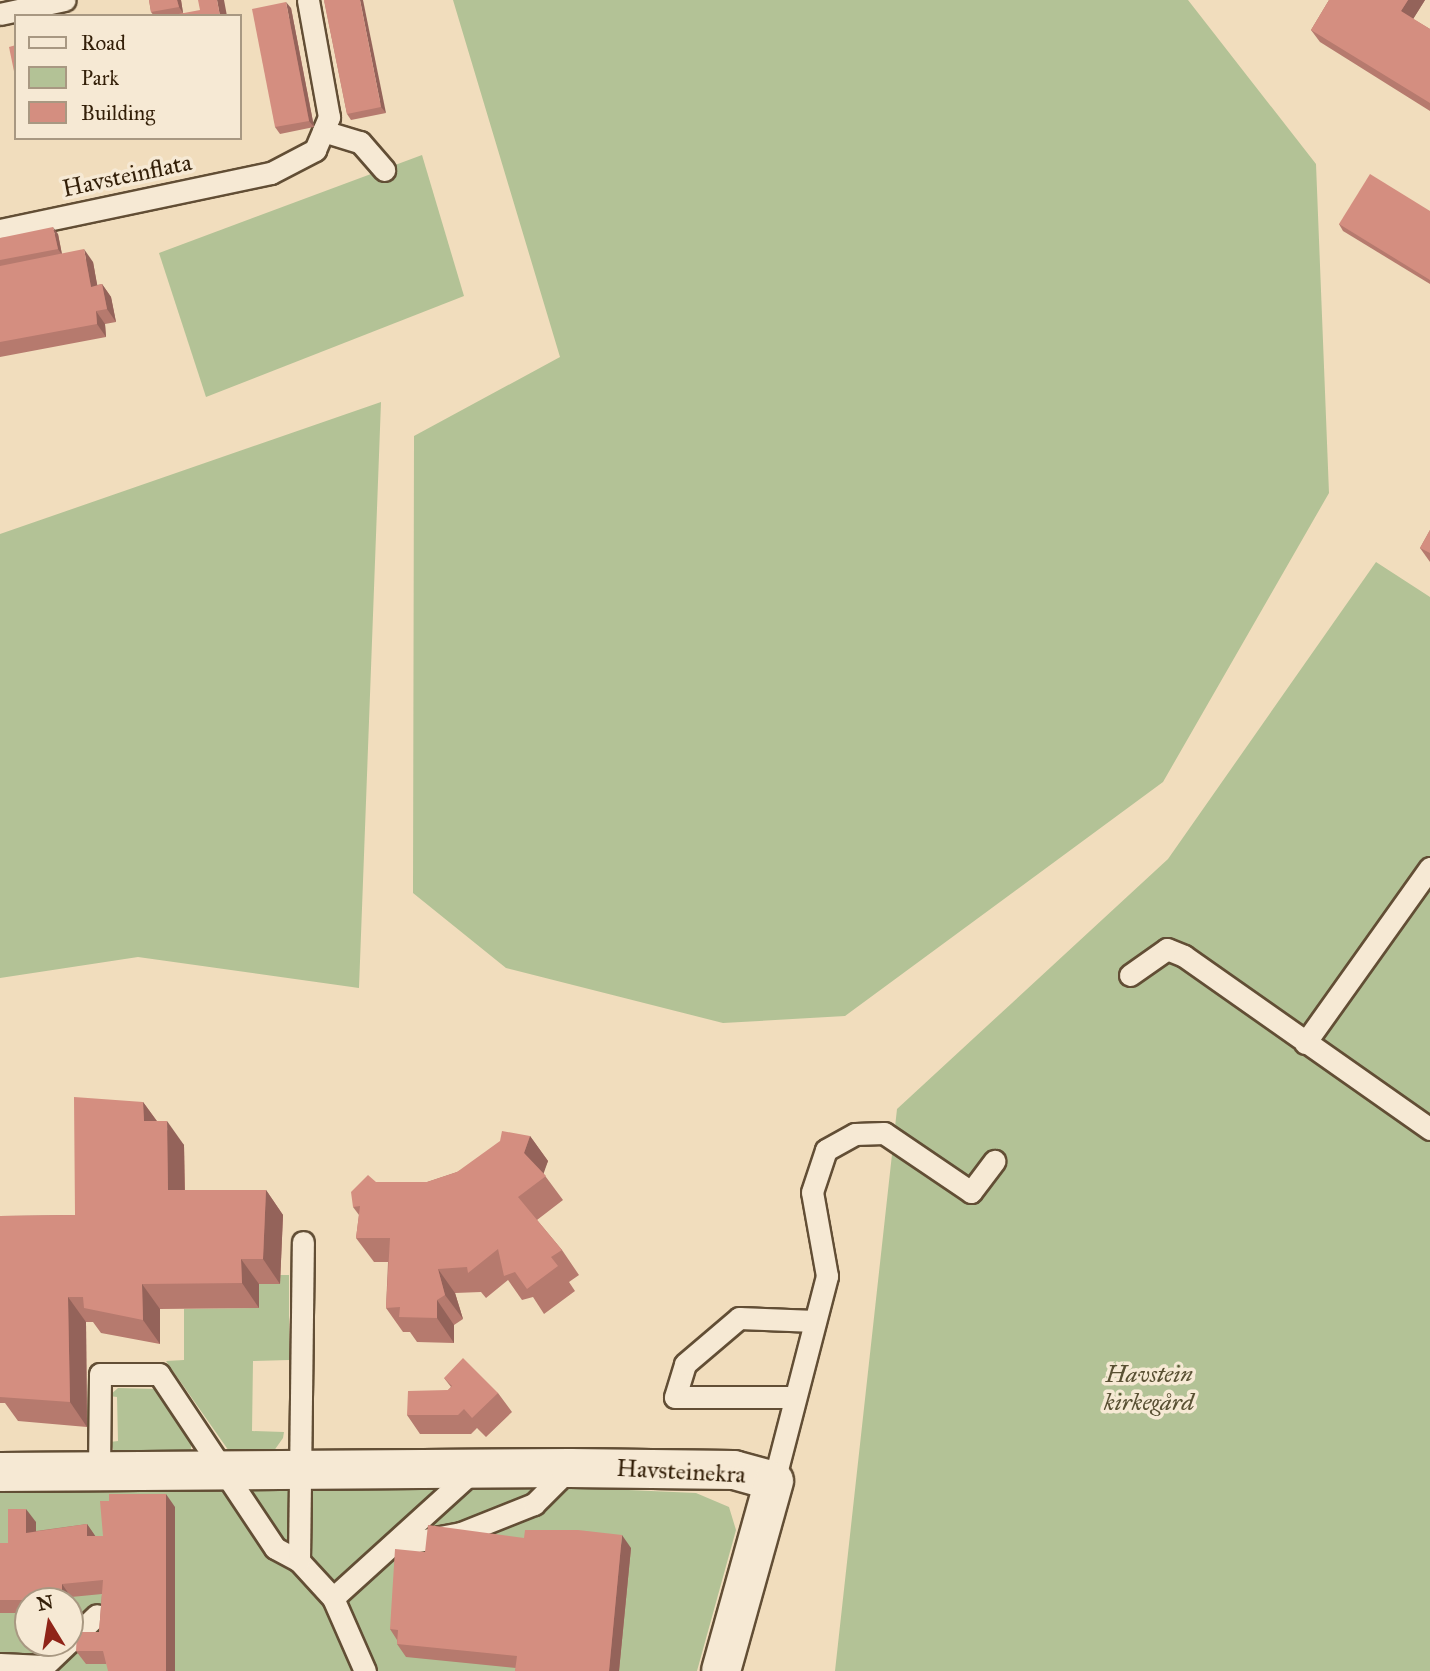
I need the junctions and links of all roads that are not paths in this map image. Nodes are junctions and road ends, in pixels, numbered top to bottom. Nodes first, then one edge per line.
1 (64, 0) edge
2 (308, 0) edge
3 (0, 14) edge
4 (323, 131) junction
5 (384, 170) dead end
6 (0, 230) edge
7 (1430, 868) edge
8 (1130, 975) dead end
9 (1305, 1043) junction
10 (1430, 1129) edge
11 (994, 1161) dead end
12 (303, 1242) dead end
13 (815, 1321) junction
14 (795, 1397) junction
15 (570, 1468) junction
16 (474, 1469) junction
17 (99, 1471) junction
18 (0, 1472) edge
19 (229, 1474) junction
20 (297, 1474) junction
21 (774, 1481) junction
22 (390, 1546) junction
23 (299, 1561) junction
24 (333, 1598) junction
25 (97, 1615) edge
26 (84, 1628) edge
27 (53, 1657) edge
28 (0, 1664) edge
29 (365, 1671) edge
30 (721, 1671) edge

1 - 3 lane
2 - 4 lane
4 - 5 lane
4 - 6 lane, Havsteinflata
7 - 9 lane
8 - 9 lane
9 - 10 lane
11 - 13 lane
12 - 20 lane
13 - 14 lane
13 - 14 lane
14 - 21 lane
15 - 16 street, Havsteinekra
15 - 21 street, Havsteinekra
15 - 22 lane
16 - 20 street, Havsteinekra
16 - 22 lane
17 - 18 street, Havsteinekra
17 - 19 street, Havsteinekra
17 - 19 lane
19 - 20 street, Havsteinekra
19 - 23 lane
20 - 23 lane
21 - 30 street, Havsteinekra
22 - 24 lane
23 - 24 lane
24 - 29 lane
25 - 26 lane
27 - 28 lane

